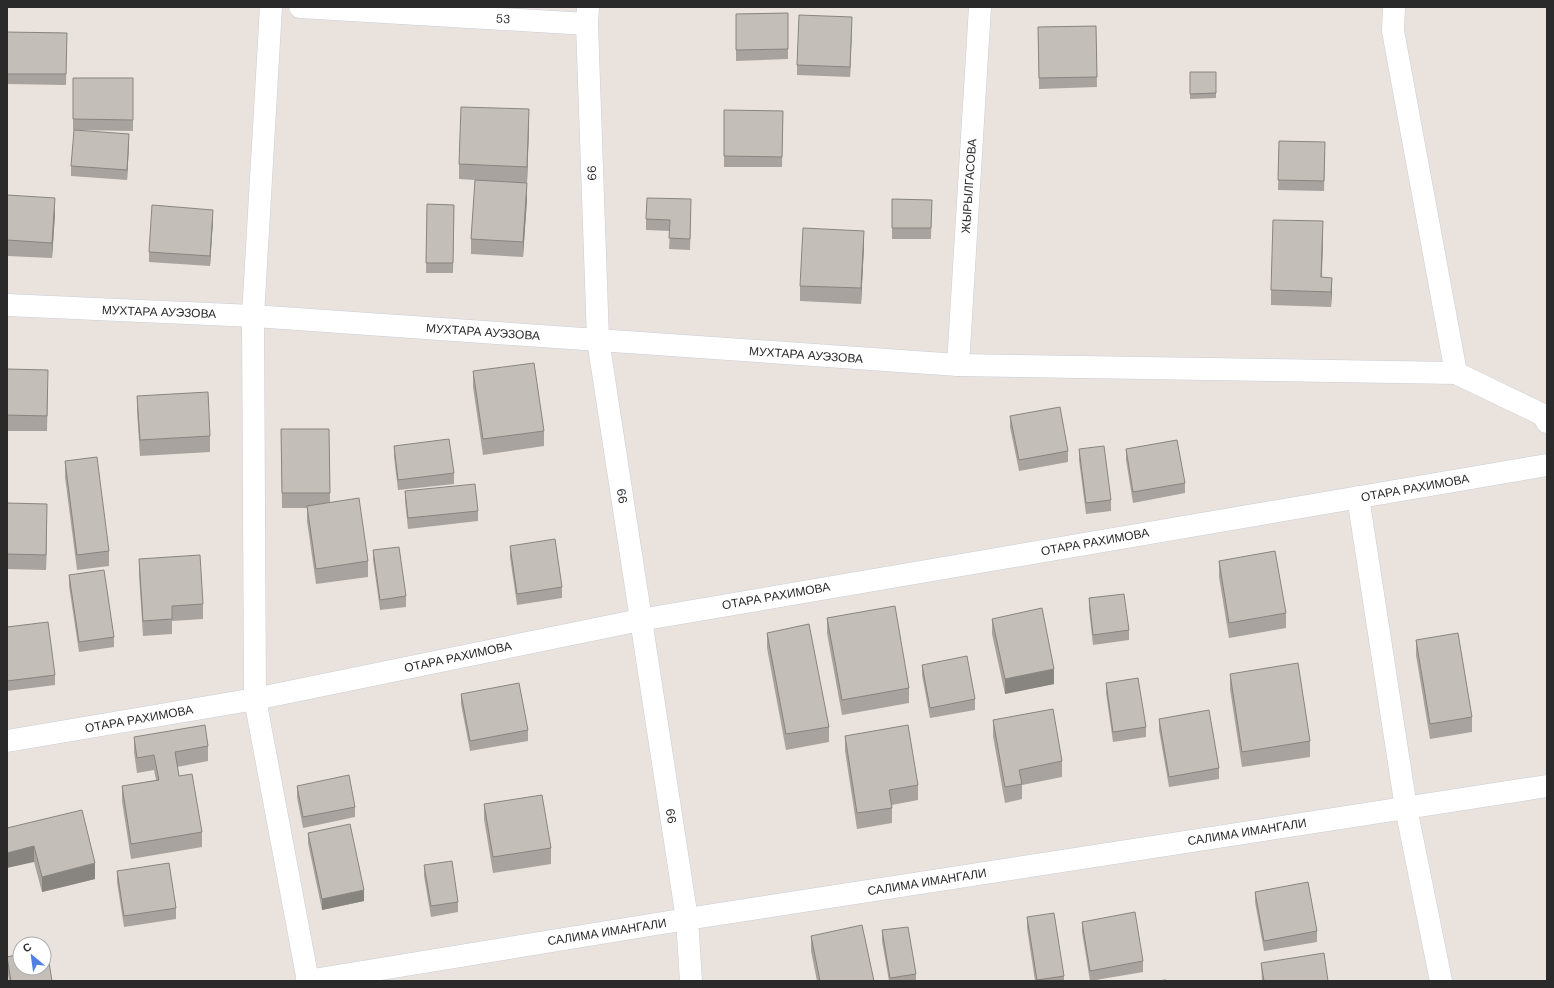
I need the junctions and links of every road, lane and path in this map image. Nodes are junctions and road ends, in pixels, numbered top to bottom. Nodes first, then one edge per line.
1 (271, 7) edge
2 (300, 7) edge
3 (980, 7) edge
4 (1394, 7) edge
5 (588, 15) edge
6 (7, 305) edge
7 (253, 316) junction
8 (598, 340) junction
9 (958, 365) junction
10 (1456, 373) junction
11 (1547, 422) edge
12 (1547, 465) edge
13 (1358, 497) junction
14 (640, 620) junction
15 (255, 699) junction
16 (7, 741) edge
17 (1547, 786) edge
18 (1406, 808) junction
19 (687, 919) junction
20 (308, 981) edge
21 (690, 981) edge
22 (1441, 981) edge

1 - 7 street
2 - 5 street, 53
3 - 9 street, ЖЫРЫЛГАСОВА
4 - 10 street
5 - 8 street, 66
6 - 7 street, МУХТАРА АУЭЗОВА
7 - 8 street, МУХТАРА АУЭЗОВА
7 - 15 street
8 - 9 street, МУХТАРА АУЭЗОВА
8 - 14 street, 66
9 - 10 street, МУХТАРА АУЭЗОВА
10 - 11 street
12 - 13 street, ОТАРА РАХИМОВА
13 - 14 street, ОТАРА РАХИМОВА
13 - 18 street
14 - 15 street, ОТАРА РАХИМОВА
14 - 19 street, 66
15 - 16 street, ОТАРА РАХИМОВА
15 - 20 street
17 - 18 street, САЛИМА ИМАНГАЛИ
18 - 19 street, САЛИМА ИМАНГАЛИ
18 - 22 street
19 - 20 street, САЛИМА ИМАНГАЛИ
19 - 21 street, 66

